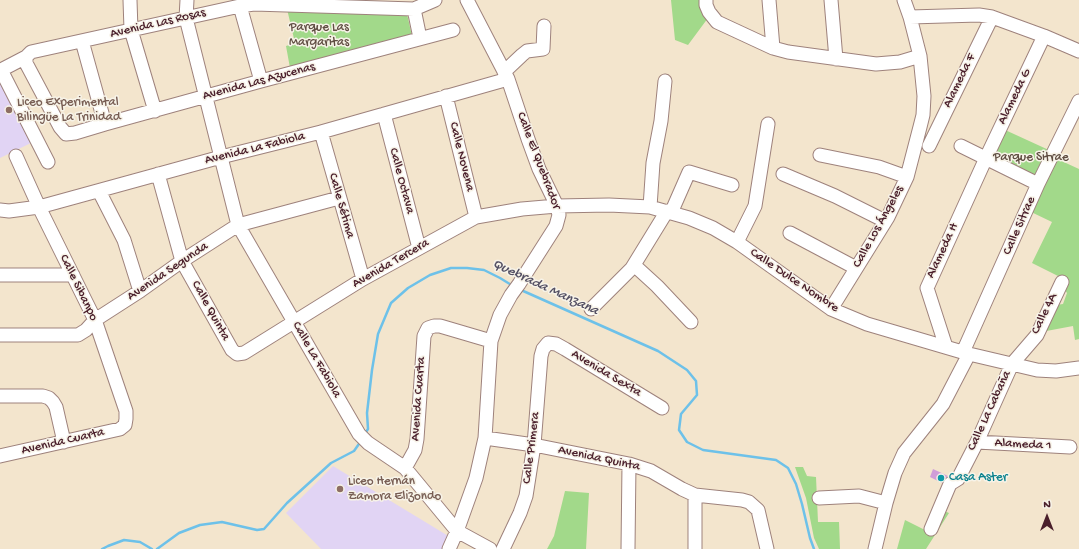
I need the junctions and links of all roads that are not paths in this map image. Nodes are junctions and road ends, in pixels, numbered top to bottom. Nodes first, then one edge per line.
1 (130, 0) edge
2 (187, 0) edge
3 (435, 0) edge
4 (467, 0) edge
5 (706, 0) edge
6 (769, 0) edge
7 (831, 0) edge
8 (904, 0) edge
9 (240, 6) junction
10 (414, 9) junction
11 (910, 17) junction
12 (992, 17) junction
13 (186, 18) junction
14 (544, 26) dead end
15 (130, 30) junction
16 (453, 30) dead end
17 (1044, 36) junction
18 (420, 38) junction
19 (82, 41) junction
20 (773, 48) junction
21 (1079, 51) edge
22 (920, 56) junction
23 (26, 57) junction
24 (836, 59) junction
25 (506, 76) junction
26 (260, 81) junction
27 (665, 81) dead end
28 (206, 96) junction
29 (446, 96) junction
30 (1079, 101) edge
31 (154, 111) junction
32 (384, 114) junction
33 (105, 124) junction
34 (768, 124) dead end
35 (321, 132) junction
36 (929, 146) dead end
37 (961, 146) dead end
38 (820, 155) dead end
39 (16, 156) dead end
40 (221, 157) junction
41 (986, 158) junction
42 (48, 162) dead end
43 (158, 174) junction
44 (783, 174) dead end
45 (907, 177) junction
46 (1038, 184) junction
47 (732, 185) dead end
48 (99, 191) junction
49 (339, 198) junction
50 (557, 206) junction
51 (650, 207) junction
52 (39, 208) junction
53 (0, 210) edge
54 (669, 212) junction
55 (476, 217) junction
56 (885, 221) junction
57 (238, 225) junction
58 (790, 233) dead end
59 (737, 242) junction
60 (419, 248) junction
61 (182, 261) junction
62 (634, 265) junction
63 (856, 268) junction
64 (0, 275) edge
65 (73, 275) junction
66 (363, 280) junction
67 (1062, 282) dead end
68 (140, 291) junction
69 (591, 309) dead end
70 (831, 309) junction
71 (95, 320) junction
72 (294, 321) junction
73 (691, 322) dead end
74 (0, 335) edge
75 (491, 341) junction
76 (548, 344) joint
77 (946, 347) junction
78 (966, 353) junction
79 (237, 354) joint
80 (1012, 364) junction
81 (1079, 368) edge
82 (0, 396) edge
83 (662, 408) dead end
84 (125, 425) joint
85 (485, 438) junction
86 (64, 442) junction
87 (977, 442) junction
88 (534, 445) junction
89 (1070, 447) dead end
90 (0, 456) edge
91 (629, 464) junction
92 (405, 468) junction
93 (695, 495) junction
94 (819, 498) dead end
95 (886, 503) junction
96 (931, 529) dead end
97 (457, 531) junction
98 (448, 549) edge
99 (490, 549) edge
100 (503, 549) edge
101 (628, 549) edge
102 (695, 549) edge
103 (766, 549) edge
104 (874, 549) edge

1 - 15 street
2 - 13 street, Calle La Fabiola
3 - 10 street, Avenida Las Rosas
4 - 25 street, Calle El Quebrador
5 - 20 street
6 - 20 street
7 - 24 street
8 - 11 street, Calle Los Ángeles
9 - 10 street, Avenida Las Rosas
9 - 13 street, Avenida Las Rosas
9 - 26 street
10 - 18 street
11 - 12 street
11 - 22 street, Calle Los Ángeles
12 - 17 street
12 - 36 street, Alameda F
13 - 15 street, Avenida Las Rosas
13 - 28 street, Calle La Fabiola
14 - 25 street
15 - 19 street, Avenida Las Rosas
15 - 31 street
16 - 18 street, Avenida Las Azucenas
17 - 21 street
17 - 41 street, Alameda G
18 - 26 street, Avenida Las Azucenas
19 - 23 street, Avenida Las Rosas
19 - 33 street
20 - 24 street
22 - 24 street
22 - 45 street, Calle Los Ángeles
23 - 33 street, Avenida Las Azucenas
23 - 42 street, Avenida Las Rosas
25 - 29 street, Avenida La Fabiola
25 - 50 street, Calle El Quebrador
26 - 28 street, Avenida Las Azucenas
27 - 51 street
28 - 31 street, Avenida Las Azucenas
28 - 40 street, Calle La Fabiola
29 - 32 street, Avenida La Fabiola
29 - 55 street, Calle Novena
30 - 46 street, Calle Sitrae
31 - 33 street, Avenida Las Azucenas
32 - 35 street, Avenida La Fabiola
32 - 60 street, Calle Octava
34 - 59 street
35 - 40 street, Avenida La Fabiola
35 - 49 street, Calle Sétima
37 - 41 street
38 - 45 street
39 - 52 street, Calle Sibanpo
40 - 43 street, Avenida La Fabiola
40 - 57 street, Calle La Fabiola
41 - 46 street
41 - 77 street, Alameda H
43 - 48 street, Avenida La Fabiola
43 - 61 street, Calle Quinta
44 - 56 street
45 - 56 street, Calle Los Ángeles
46 - 78 street, Calle Sitrae
47 - 54 street
48 - 52 street, Avenida La Fabiola
48 - 68 street
49 - 57 street, Avenida Segunda
49 - 66 street, Calle Sétima
50 - 51 street, Calle Dulce Nombre
50 - 55 street, Avenida Tercera
50 - 75 street, Calle El Quebrador
51 - 54 street, Calle Dulce Nombre
52 - 53 street, Avenida La Fabiola
52 - 65 street, Calle Sibanpo
54 - 59 street, Calle Dulce Nombre
54 - 62 street
55 - 60 street, Avenida Tercera
56 - 63 street, Calle Los Ángeles
57 - 61 street, Avenida Segunda
57 - 72 street, Calle La Fabiola
58 - 63 street
59 - 70 street, Calle Dulce Nombre
60 - 66 street, Avenida Tercera
61 - 68 street, Avenida Segunda
61 - 79 street, Calle Quinta
62 - 69 street
62 - 73 street
63 - 70 street, Calle Los Ángeles
64 - 65 street
65 - 71 street, Calle Sibanpo
66 - 72 street, Avenida Tercera
67 - 80 street, Calle 4A
68 - 71 street, Avenida Segunda
70 - 77 street, Calle Dulce Nombre
71 - 74 street, Avenida Segunda
71 - 84 street, Calle Sibanpo
72 - 79 street, Avenida Tercera
72 - 92 street, Calle La Fabiola
75 - 85 street, Calle El Quebrador
75 - 92 street, Avenida Cuarta
76 - 83 street, Avenida Sexta
76 - 88 street, Calle Primera
77 - 78 street, Calle Dulce Nombre
78 - 80 street, Calle Dulce Nombre
78 - 95 street, Calle Sitrae
80 - 81 street, Calle Dulce Nombre
80 - 87 street, Calle La Cabaña
82 - 86 street
84 - 86 street, Avenida Cuarta
85 - 88 street, Avenida Quinta
85 - 97 street, Calle El Quebrador
86 - 90 street, Avenida Cuarta
87 - 89 street, Alameda 1
87 - 96 street, Calle La Cabaña
88 - 91 street, Avenida Quinta
88 - 100 street, Calle Primera
91 - 93 street, Avenida Quinta
91 - 101 street
92 - 97 street, Calle La Fabiola
93 - 102 street
93 - 103 street, Avenida Quinta
94 - 95 street
95 - 104 street, Calle Sitrae
97 - 98 street, Calle El Quebrador
97 - 99 street

